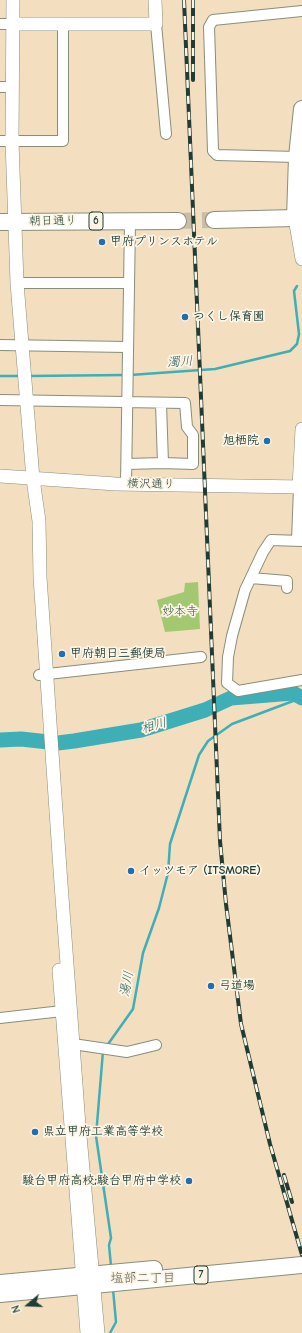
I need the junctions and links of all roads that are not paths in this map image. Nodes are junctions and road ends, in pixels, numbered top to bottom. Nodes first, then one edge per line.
1 (13, 0) edge
2 (155, 0) edge
3 (302, 11) edge
4 (7, 24) edge
5 (63, 24) junction
6 (156, 24) junction
7 (6, 87) edge
8 (302, 109) edge
9 (166, 134) dead end
10 (6, 141) edge
11 (297, 157) junction
12 (299, 218) edge
13 (214, 220) tunnel mouth
14 (130, 221) junction
15 (178, 221) tunnel mouth
16 (7, 222) edge
17 (302, 259) edge
18 (130, 282) junction
19 (17, 283) junction
20 (0, 345) edge
21 (22, 345) junction
22 (127, 347) junction
23 (0, 400) edge
24 (27, 400) junction
25 (127, 402) junction
26 (161, 404) junction
27 (302, 429) edge
28 (163, 463) junction
29 (127, 464) junction
30 (0, 476) edge
31 (33, 479) junction
32 (126, 484) junction
33 (300, 487) edge
34 (300, 541) edge
35 (250, 578) junction
36 (287, 588) dead end
37 (201, 657) dead end
38 (43, 674) junction
39 (302, 680) edge
40 (48, 754) junction
41 (62, 1011) junction
42 (0, 1018) edge
43 (73, 1044) junction
44 (156, 1045) dead end
45 (302, 1255) edge
46 (302, 1265) edge
47 (100, 1280) junction
48 (0, 1283) edge
49 (0, 1294) edge
50 (87, 1333) edge
51 (98, 1333) edge

1 - 4 street
2 - 6 street
3 - 11 street
4 - 5 street
4 - 7 street
5 - 6 street
5 - 10 street
6 - 9 street
7 - 10 street
8 - 11 main road
10 - 16 street
11 - 12 main road
12 - 13 main road
12 - 17 street
14 - 15 main road, 朝日通り / 6
14 - 16 main road, 朝日通り / 6
14 - 18 street
16 - 19 street
18 - 19 street
18 - 22 street
19 - 21 street
20 - 21 street
21 - 22 street
21 - 24 street
22 - 25 street
23 - 24 street
24 - 25 street
24 - 31 street
25 - 26 street
25 - 29 street
26 - 28 street
26 - 28 street
27 - 33 street
28 - 29 street
29 - 32 street
30 - 31 street, 横沢通り
31 - 32 street, 横沢通り
31 - 38 street
32 - 33 street, 横沢通り
33 - 34 street
34 - 35 street
35 - 36 street
35 - 39 street
37 - 38 street
38 - 40 street
40 - 41 street
40 - 43 street
41 - 42 street
41 - 47 street
43 - 44 street
43 - 47 street
45 - 47 main road, 7
46 - 47 main road, 7
47 - 48 main road, 7
47 - 49 main road, 7
47 - 50 street
47 - 51 street

